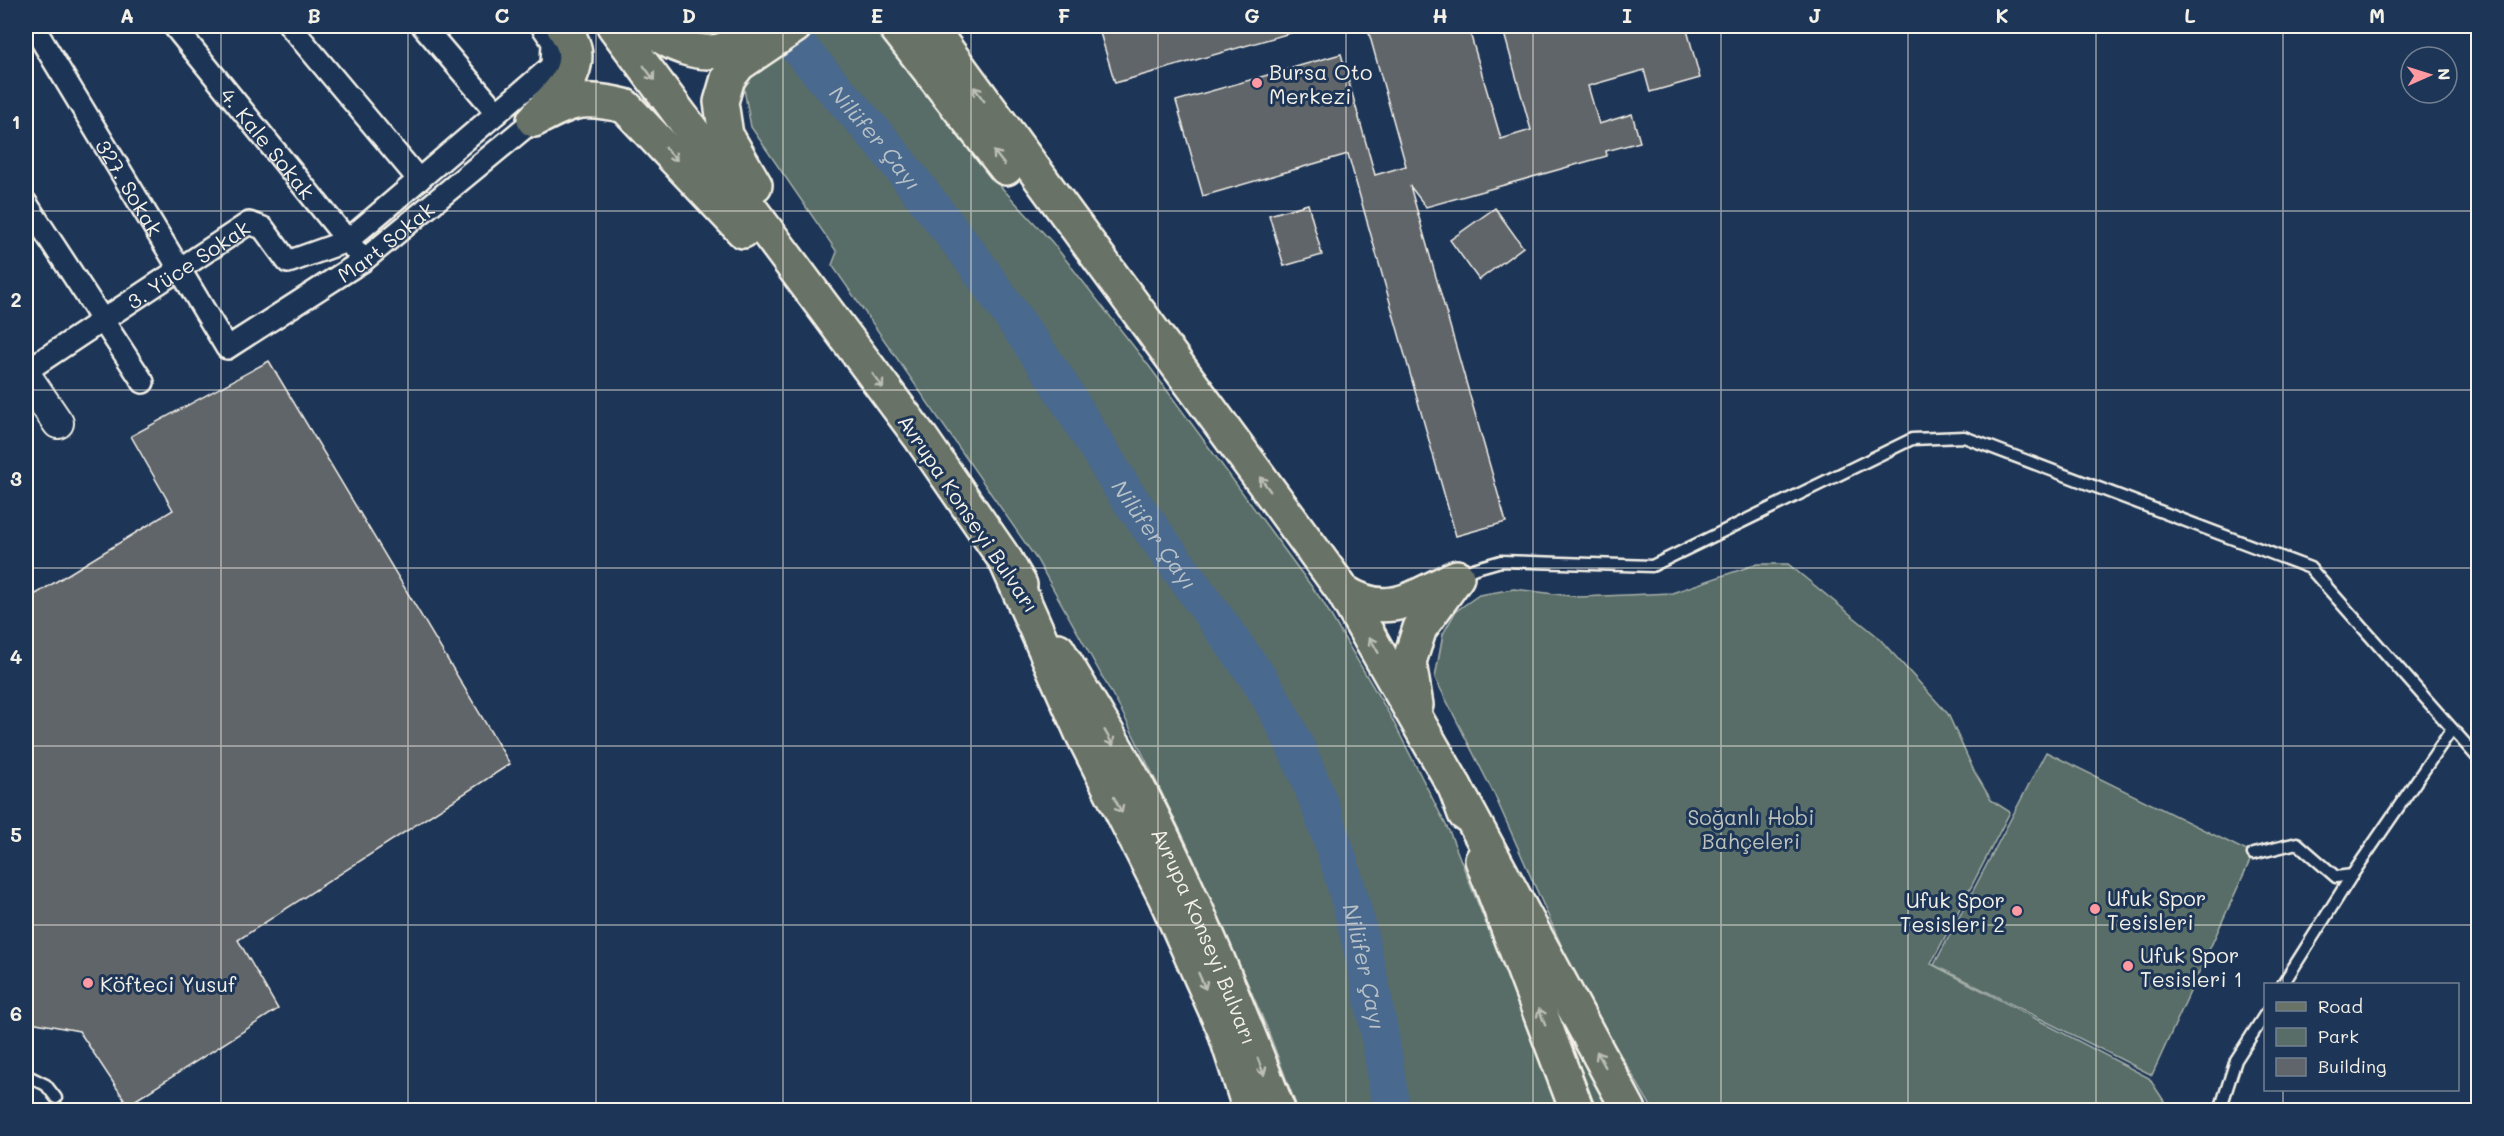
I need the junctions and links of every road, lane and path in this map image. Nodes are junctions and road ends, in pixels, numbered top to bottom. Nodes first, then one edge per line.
1 (33, 26) edge
2 (176, 26) edge
3 (290, 26) edge
4 (423, 26) edge
5 (542, 26) edge
6 (614, 26) edge
7 (650, 26) edge
8 (759, 26) edge
9 (795, 26) edge
10 (895, 26) edge
11 (929, 26) edge
12 (563, 46) edge
13 (733, 56) junction
14 (624, 106) junction
15 (497, 113) junction
16 (534, 120) junction
17 (419, 180) junction
18 (26, 203) edge
19 (347, 241) junction
20 (364, 260) junction
21 (179, 269) junction
22 (103, 321) junction
23 (847, 341) junction
24 (227, 348) joint
25 (26, 371) edge
26 (26, 376) edge
27 (143, 382) dead end
28 (1200, 394) junction
29 (58, 423) dead end
30 (1006, 561) junction
31 (1457, 577) junction
32 (1343, 591) junction
33 (1418, 722) junction
34 (2452, 729) junction
35 (2478, 759) edge
36 (1455, 787) junction
37 (2253, 854) dead end
38 (2352, 875) junction
39 (2284, 983) edge
40 (2264, 1015) edge
41 (26, 1075) edge
42 (56, 1098) dead end
43 (1250, 1110) edge
44 (1278, 1110) edge
45 (1577, 1110) edge
46 (1629, 1110) edge
47 (2220, 1110) edge

1 - 21 street, 327. Sokak
2 - 19 street, 4. Kale Sokak
3 - 17 street
4 - 15 street
5 - 12 street
6 -> 23 main road, Avrupa Konseyi Bulvarı
7 - 13 main road
8 - 13 main road
9 - 13 main road
28 -> 10 main road
28 -> 11 main road
12 - 14 main road
12 - 15 street, Mart Sokak
12 - 16 main road
13 - 23 main road
14 - 16 main road
14 -> 23 main road
15 - 17 street, Mart Sokak
16 - 20 street, Mart Sokak
17 - 19 street, Mart Sokak
18 - 22 street
19 - 20 street, 4. Kale Sokak
19 - 21 street, 3. Yüce Sokak
20 - 24 street, Mart Sokak
21 - 22 street, 3. Yüce Sokak
21 - 24 street, 327. Sokak
22 - 25 street, 3. Yüce Sokak
22 - 27 street
23 -> 30 main road, Avrupa Konseyi Bulvarı
26 - 29 main road
32 -> 28 main road
30 -> 43 main road
30 -> 44 main road, Avrupa Konseyi Bulvarı
31 - 32 main road
31 - 33 main road
31 - 34 lane
33 -> 32 main road
33 - 36 main road
34 - 35 lane
34 - 38 lane
45 -> 36 main road
46 -> 36 main road
37 - 38 lane
38 - 39 lane
40 - 47 lane
41 - 42 lane

